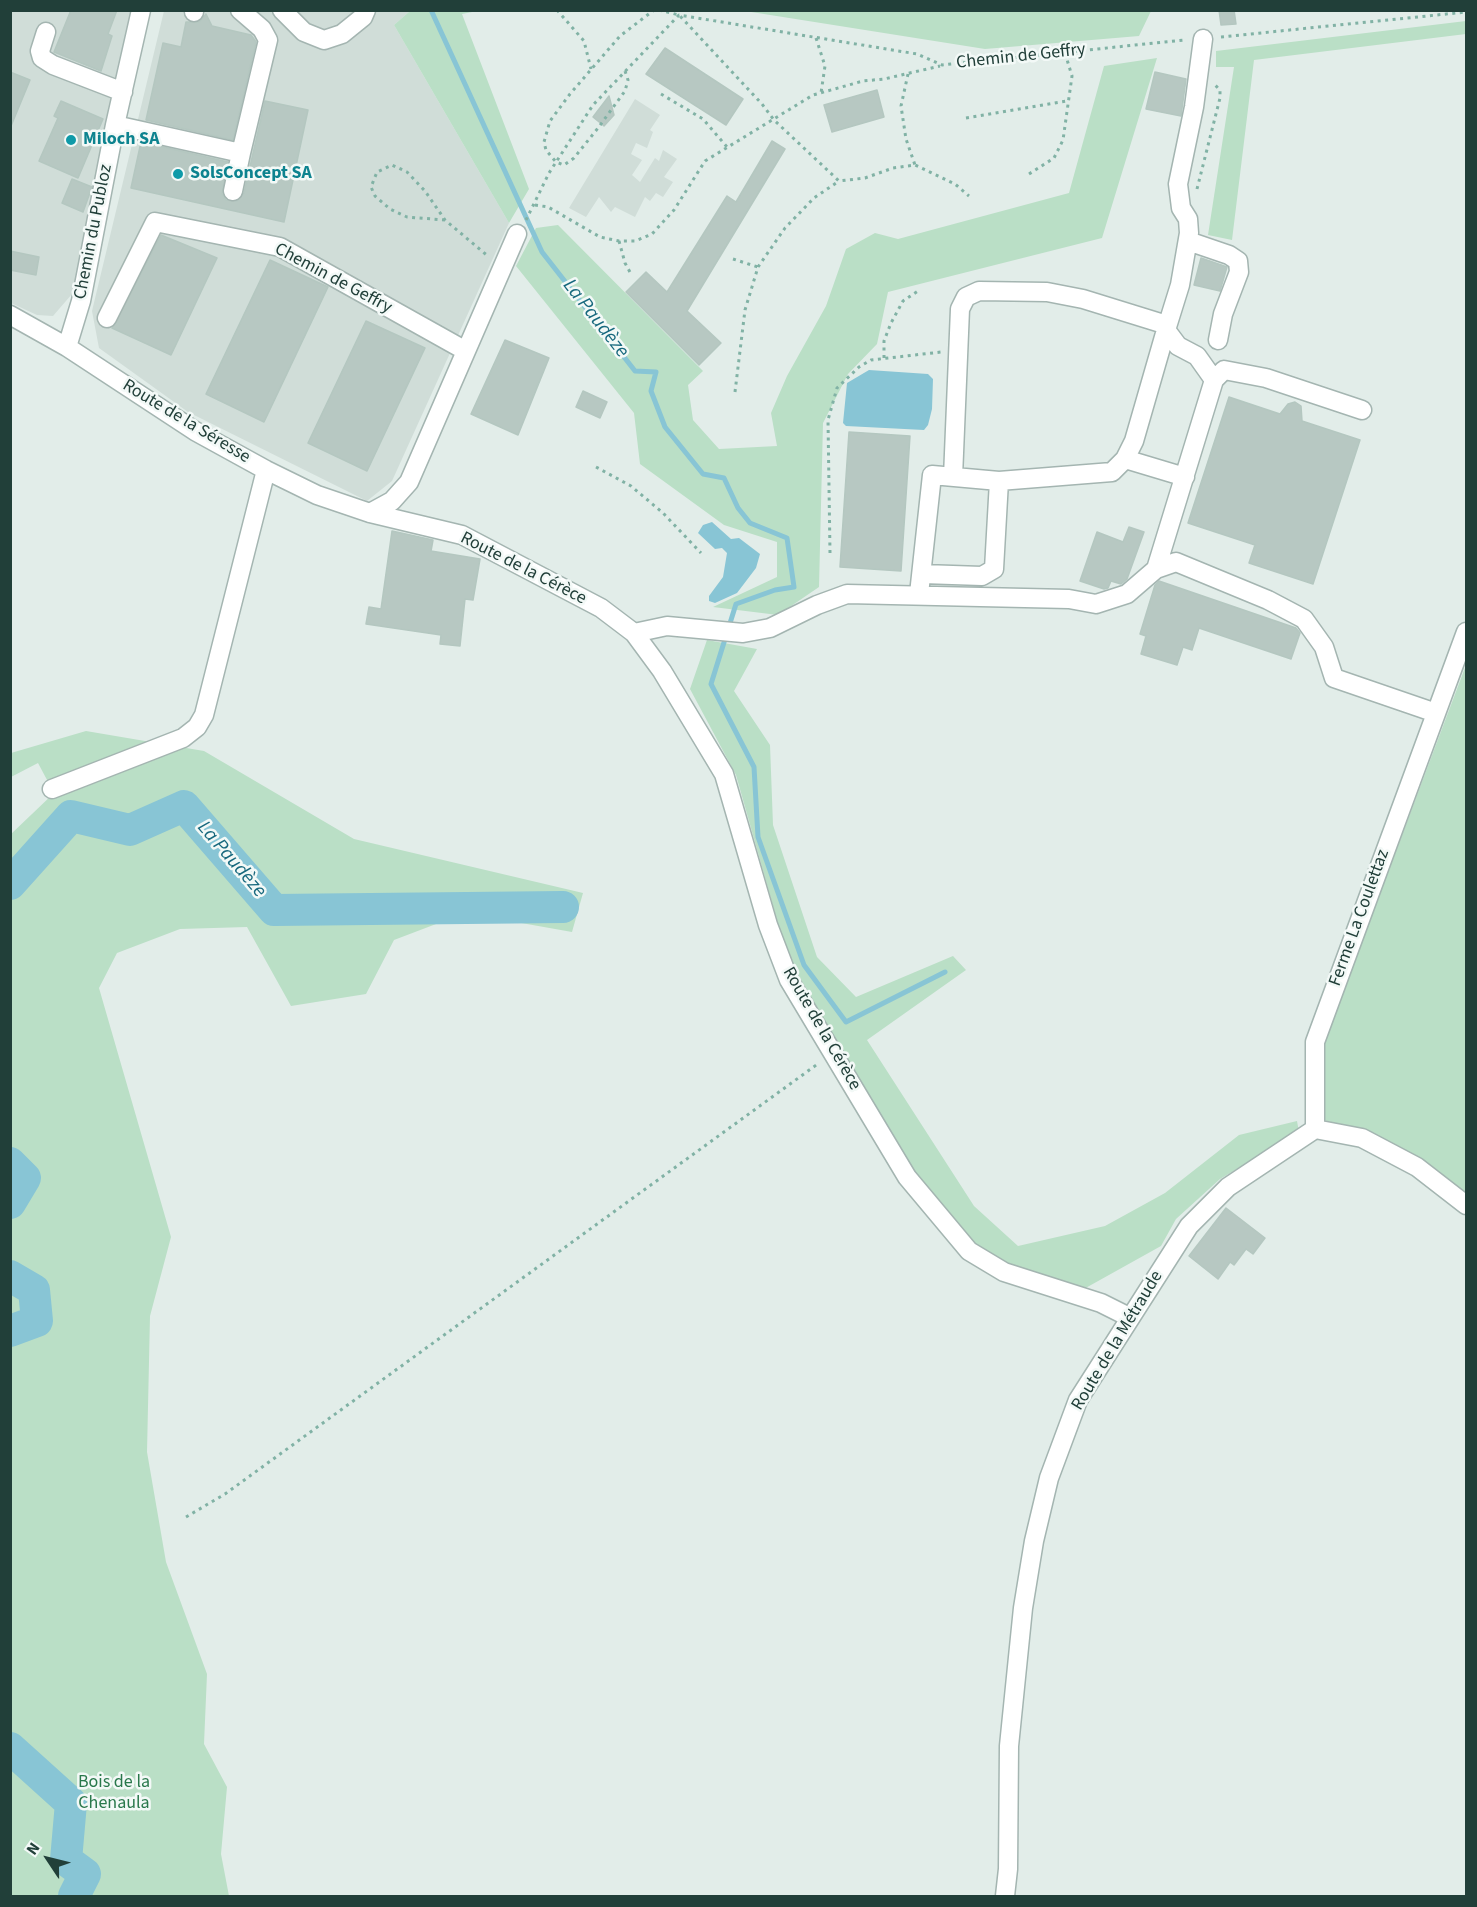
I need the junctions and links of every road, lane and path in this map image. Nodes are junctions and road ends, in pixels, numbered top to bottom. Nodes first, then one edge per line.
1 (141, 10) edge
2 (240, 10) edge
3 (282, 10) edge
4 (366, 10) edge
5 (557, 10) edge
6 (654, 10) edge
7 (659, 10) edge
8 (1422, 10) edge
9 (1467, 12) edge
10 (679, 15) junction
11 (1422, 16) junction
12 (46, 32) dead end
13 (816, 38) junction
14 (1203, 39) junction
15 (1065, 53) junction
16 (942, 65) junction
17 (591, 69) junction
18 (625, 70) junction
19 (908, 73) junction
20 (123, 92) junction
21 (821, 93) junction
22 (661, 94) dead end
23 (1068, 101) junction
24 (966, 118) dead end
25 (774, 120) junction
26 (115, 125) junction
27 (728, 147) junction
28 (242, 153) junction
29 (556, 162) junction
30 (915, 165) junction
31 (1029, 174) dead end
32 (839, 181) junction
33 (234, 190) dead end
34 (969, 196) dead end
35 (445, 220) junction
36 (517, 234) dead end
37 (619, 241) junction
38 (1188, 241) junction
39 (733, 259) dead end
40 (503, 266) junction
41 (758, 267) junction
42 (632, 274) dead end
43 (918, 291) dead end
44 (10, 315) edge
45 (107, 318) dead end
46 (1166, 327) junction
47 (1218, 340) dead end
48 (67, 346) junction
49 (466, 351) junction
50 (958, 351) junction
51 (884, 358) junction
52 (1214, 380) junction
53 (735, 392) dead end
54 (1362, 410) dead end
55 (1125, 459) junction
56 (596, 467) dead end
57 (266, 470) junction
58 (953, 477) junction
59 (1185, 477) junction
60 (999, 481) junction
61 (370, 513) junction
62 (701, 553) dead end
63 (830, 553) dead end
64 (1156, 568) junction
65 (923, 574) junction
66 (919, 594) junction
67 (1467, 632) edge
68 (634, 633) junction
69 (1436, 713) junction
70 (52, 789) dead end
71 (833, 1053) junction
72 (1315, 1129) junction
73 (1467, 1205) edge
74 (1129, 1317) junction
75 (186, 1517) dead end
76 (1005, 1896) edge

1 - 20 street, Chemin du Publoz
2 - 28 street
3 - 4 street
5 - 17 path
6 - 17 path
7 - 10 path, Chemin de Geffry
8 - 11 path
9 - 11 path, Chemin de Geffry
10 - 13 path, Chemin de Geffry
10 - 18 path
10 - 25 path
11 - 14 path, Chemin de Geffry
12 - 20 street
13 - 16 path, Chemin de Geffry
13 - 21 path
14 - 15 path, Chemin de Geffry
14 - 38 street
15 - 16 path, Chemin de Geffry
15 - 23 path
16 - 19 path
17 - 29 path
18 - 29 path
18 - 29 path
19 - 21 path
19 - 30 path
20 - 26 street, Chemin du Publoz
21 - 25 path
22 - 27 path
23 - 24 path
23 - 31 path
25 - 27 path
25 - 32 path
26 - 28 street
26 - 48 street, Chemin du Publoz
27 - 37 path
28 - 33 street
29 - 37 path
30 - 32 path
30 - 34 path
32 - 41 path
35 - 35 path
35 - 40 path
36 - 40 street
37 - 42 path
38 - 46 street
38 - 47 street
39 - 41 path
40 - 49 street
41 - 53 path
43 - 51 path
44 - 48 street, Route de la Séresse
45 - 49 street, Chemin de Geffry
46 - 50 street
46 - 52 street
46 - 55 street
48 - 57 street, Route de la Séresse
49 - 61 street
50 - 51 path
50 - 58 street
51 - 63 path
52 - 54 street
52 - 59 street
55 - 59 street
55 - 60 street
56 - 62 path
57 - 61 street, Route de la Séresse
57 - 70 street
58 - 60 street
58 - 65 street
59 - 64 street
60 - 65 street
61 - 68 street, Route de la Cérèce
64 - 66 street
64 - 69 street
65 - 66 street
66 - 68 street
67 - 69 street, Ferme La Coulettaz
68 - 71 street, Route de la Cérèce
69 - 72 street, Ferme La Coulettaz
71 - 74 street, Route de la Cérèce
71 - 75 path
72 - 73 street
72 - 74 street, Route de la Métraude
74 - 76 street, Route de la Métraude

